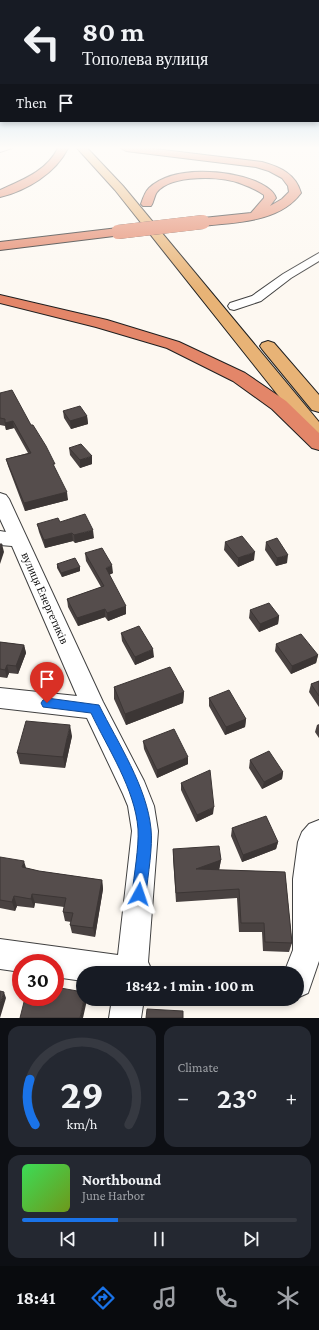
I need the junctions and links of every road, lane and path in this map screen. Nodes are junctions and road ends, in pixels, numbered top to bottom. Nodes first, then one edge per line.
1 (125, 196) edge
2 (139, 196) edge
3 (150, 196) edge
4 (269, 196) edge
5 (293, 196) edge
6 (147, 204) junction
7 (254, 216) junction
8 (175, 236) dead end
9 (0, 246) edge
10 (319, 256) edge
11 (223, 293) dead end
12 (0, 299) edge
13 (234, 306) junction
14 (319, 406) edge
15 (319, 434) edge
16 (319, 444) edge
17 (0, 499) edge
18 (10, 539) edge
19 (0, 698) edge
20 (94, 708) junction
21 (319, 834) edge
22 (0, 954) edge
23 (133, 966) edge
24 (301, 966) edge
25 (76, 968) edge
26 (127, 1006) edge
27 (125, 1018) edge

1 - 15 main road
2 - 6 main road
3 - 6 highway
4 - 7 highway
5 - 7 highway
6 - 8 main road
7 - 9 highway, bridge
10 - 13 street
11 - 13 main road
12 - 16 highway
13 - 14 main road
17 - 18 street, вулиця Енергетиків
18 - 20 street, вулиця Енергетиків
19 - 20 street
20 - 23 street, вулиця Енергетиків
21 - 24 street
22 - 25 street
26 - 27 street, вулиця Енергетиків

